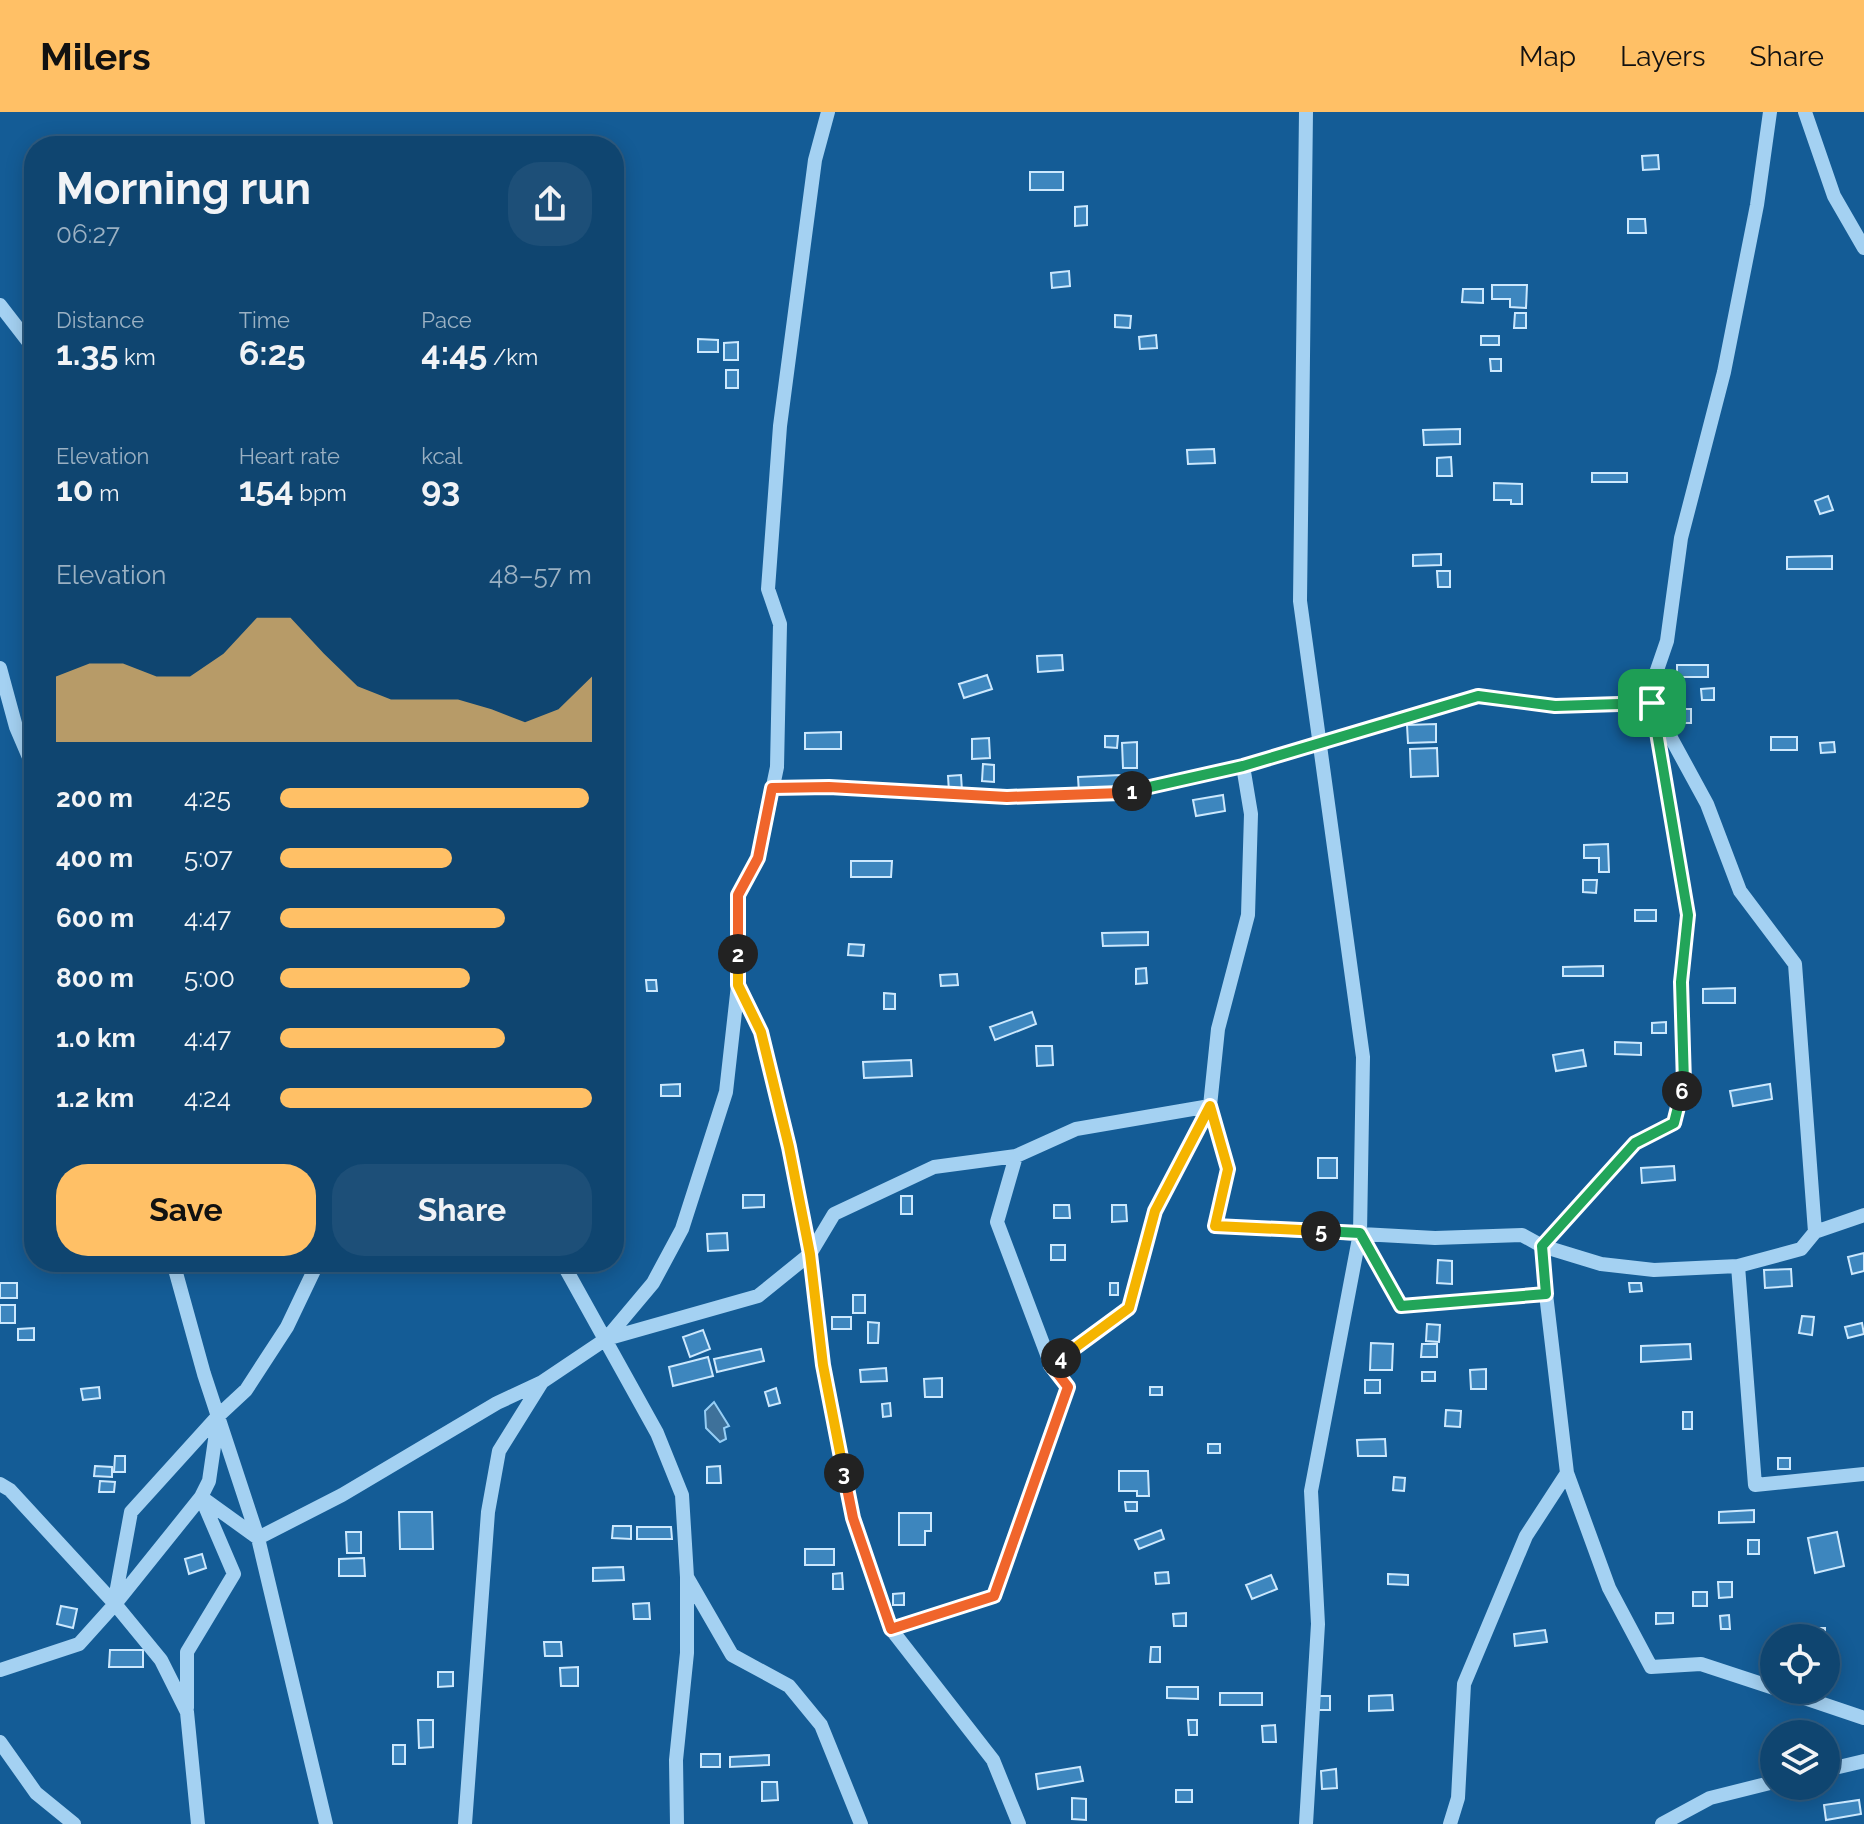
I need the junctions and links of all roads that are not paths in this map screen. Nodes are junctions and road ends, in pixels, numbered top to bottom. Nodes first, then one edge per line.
1 (828, 112) edge
2 (1306, 112) edge
3 (1770, 112) edge
4 (1805, 112) edge
5 (1864, 248) edge
6 (0, 305) edge
7 (24, 336) edge
8 (0, 668) edge
9 (1652, 703) junction
10 (1320, 744) junction
11 (24, 746) edge
12 (1243, 766) junction
13 (772, 788) junction
14 (738, 985) junction
15 (1210, 1106) junction
16 (1016, 1156) junction
17 (1864, 1215) edge
18 (1815, 1232) junction
19 (1360, 1233) junction
20 (1542, 1246) junction
21 (810, 1254) junction
22 (1738, 1266) junction
23 (176, 1272) edge
24 (313, 1272) edge
25 (568, 1272) edge
26 (1546, 1294) junction
27 (606, 1339) junction
28 (1051, 1365) junction
29 (542, 1382) junction
30 (218, 1416) junction
31 (1567, 1473) junction
32 (1864, 1474) edge
33 (0, 1484) edge
34 (201, 1497) junction
35 (258, 1538) junction
36 (687, 1577) junction
37 (115, 1604) junction
38 (891, 1629) junction
39 (0, 1670) edge
40 (1760, 1683) edge
41 (1822, 1704) edge
42 (187, 1712) junction
43 (1864, 1718) edge
44 (0, 1742) edge
45 (1864, 1761) edge
46 (1840, 1767) edge
47 (1760, 1786) edge
48 (74, 1824) edge
49 (198, 1824) edge
50 (326, 1824) edge
51 (465, 1824) edge
52 (677, 1824) edge
53 (861, 1824) edge
54 (1019, 1824) edge
55 (1306, 1824) edge
56 (1450, 1824) edge
57 (1662, 1824) edge

1 - 13 street
2 - 10 street
3 - 9 street
4 - 5 street
6 - 7 street
8 - 11 street
9 - 10 street
9 - 18 street
9 - 20 street
10 - 12 street
10 - 19 street
12 - 13 street
12 - 15 street
13 - 14 street
14 - 21 street
14 - 27 street
15 - 16 street
15 - 19 street
15 - 28 street
16 - 21 street
16 - 28 street
17 - 18 street
18 - 22 street
19 - 20 street
19 - 26 street
19 - 55 street
20 - 22 street
20 - 26 street
21 - 27 street
21 - 38 street
22 - 32 street
23 - 30 street
24 - 30 street
25 - 27 street
26 - 31 street
27 - 29 street
27 - 36 street
28 - 38 street
29 - 35 street
29 - 51 street
30 - 34 street
30 - 35 street
30 - 37 street
31 - 40 street
31 - 56 street
33 - 37 street
34 - 35 street
34 - 37 street
34 - 42 street
35 - 50 street
36 - 52 street
36 - 53 street
37 - 39 street
37 - 42 street
38 - 54 street
41 - 43 street
42 - 49 street
44 - 48 street
45 - 46 street
47 - 57 street

